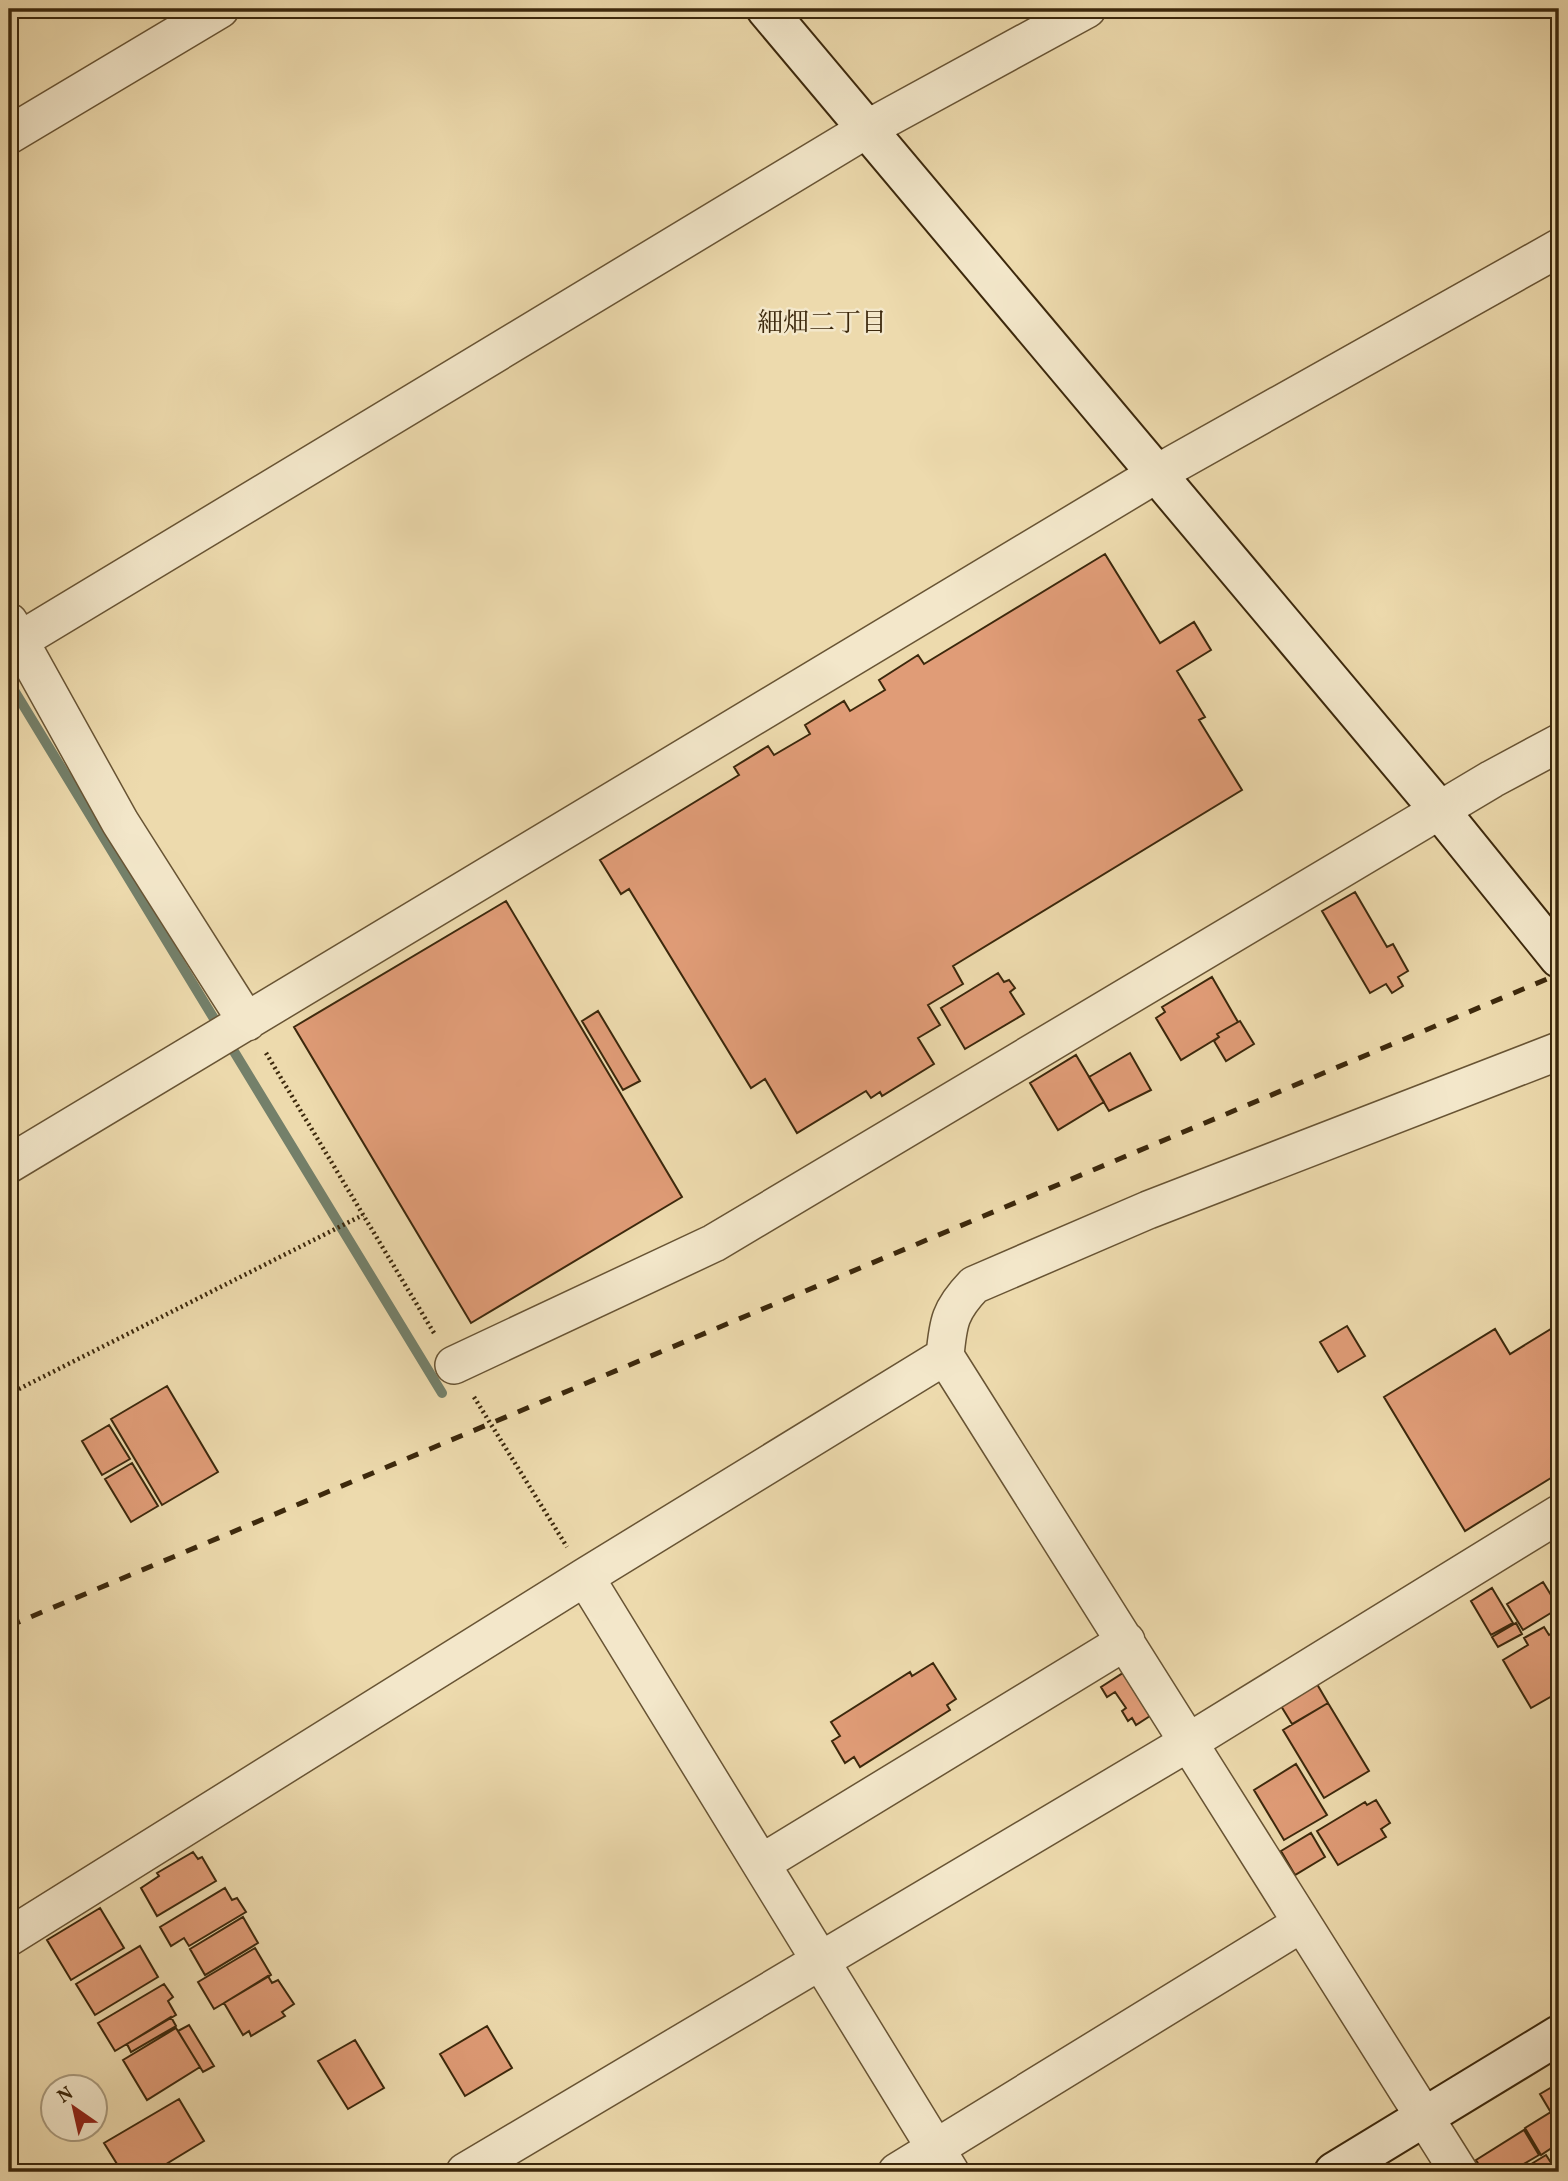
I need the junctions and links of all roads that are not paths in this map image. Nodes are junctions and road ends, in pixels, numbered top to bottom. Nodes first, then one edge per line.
1 (220, 9) edge
2 (766, 9) edge
3 (1087, 9) edge
4 (867, 129) junction
5 (9, 135) edge
6 (1559, 248) edge
7 (1157, 473) junction
8 (13, 636) edge
9 (1559, 743) edge
10 (1441, 811) junction
11 (1559, 958) edge
12 (247, 1022) junction
13 (1559, 1051) edge
14 (9, 1164) edge
15 (945, 1356) junction
16 (454, 1365) road end
17 (1559, 1514) edge
18 (585, 1577) junction
19 (1126, 1641) junction
20 (1189, 1742) junction
21 (762, 1863) junction
22 (1302, 1923) junction
23 (9, 1937) edge
24 (822, 1961) junction
25 (1559, 2035) edge
26 (1425, 2117) junction
27 (943, 2161) edge
28 (465, 2172) edge
29 (897, 2172) edge
30 (1335, 2172) edge
31 (1459, 2172) edge

1 - 5 street
2 - 4 street
3 - 4 street
4 - 7 street
4 - 8 street
6 - 7 street
7 - 10 street
7 - 12 street
8 - 12 street
9 - 10 street
10 - 11 street
10 - 16 street
12 - 14 street
13 - 15 street
15 - 18 street
15 - 19 street
17 - 20 street
18 - 21 street
18 - 23 street
19 - 20 street
19 - 21 street
20 - 22 street
20 - 24 street
21 - 24 street
22 - 26 street
22 - 27 street
24 - 27 street
24 - 28 street
25 - 26 street
26 - 30 street
26 - 31 street
27 - 29 street

